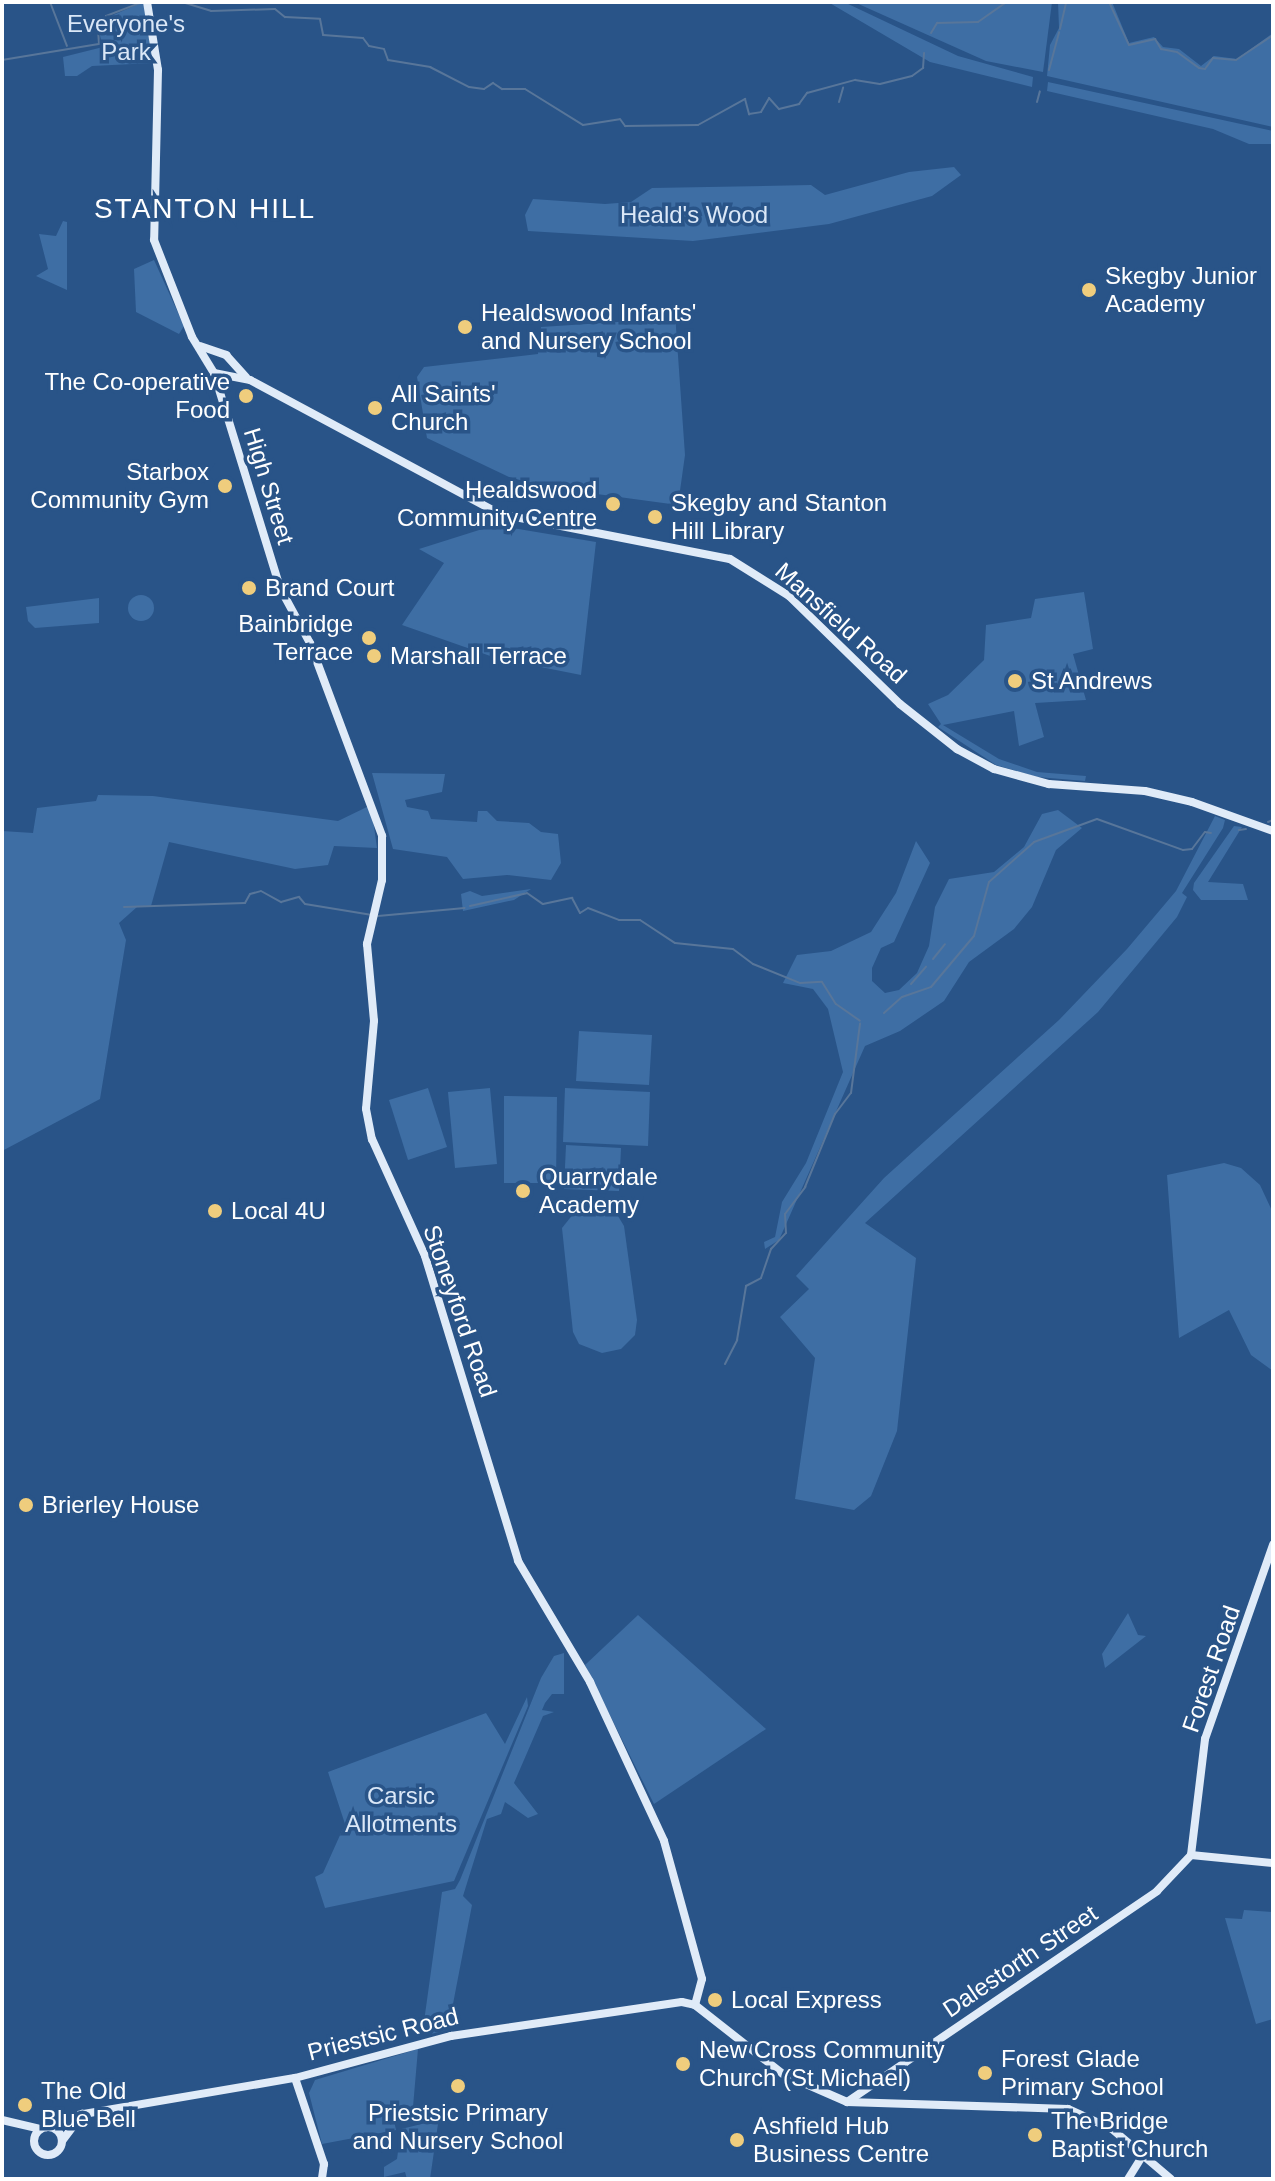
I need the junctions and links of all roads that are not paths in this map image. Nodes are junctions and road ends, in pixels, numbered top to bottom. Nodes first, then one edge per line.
1 (148, 3) edge
2 (197, 344) junction
3 (216, 353) junction
4 (229, 360) junction
5 (208, 364) junction
6 (218, 373) junction
7 (250, 380) junction
8 (291, 610) joint
9 (1273, 831) edge
10 (1273, 1545) edge
11 (1191, 1855) junction
12 (1273, 1863) edge
13 (695, 2005) junction
14 (295, 2078) junction
15 (847, 2102) junction
16 (83, 2114) junction
17 (2, 2120) edge
18 (18, 2127) junction
19 (44, 2128) junction
20 (62, 2141) junction
21 (34, 2142) junction
22 (1143, 2155) junction
23 (322, 2179) edge
24 (1128, 2179) edge
25 (1171, 2179) edge

1 - 2 main road, High Street
2 - 3 main road, Mansfield Road
2 - 5 main road, High Street
3 - 4 main road, Mansfield Road
3 - 5 main road
4 - 6 main road
4 - 7 main road, Mansfield Road
5 - 6 main road, High Street
6 - 7 main road, Mansfield Road
6 - 8 main road, High Street
7 - 9 main road, Mansfield Road
8 - 13 main road, Stoneyford Road
10 - 11 main road, Forest Road
11 - 12 main road
11 - 15 main road, Dalestorth Street
13 - 14 main road, Priestsic Road
13 - 15 main road
14 - 16 main road, Priestsic Road
14 - 23 main road
15 - 22 main road
16 - 19 main road, Priestsic Road
16 - 20 main road
17 - 18 main road
18 - 19 main road
18 - 21 main road
19 - 20 main road
19 - 21 main road
20 - 21 main road
22 - 24 main road
22 - 25 main road

